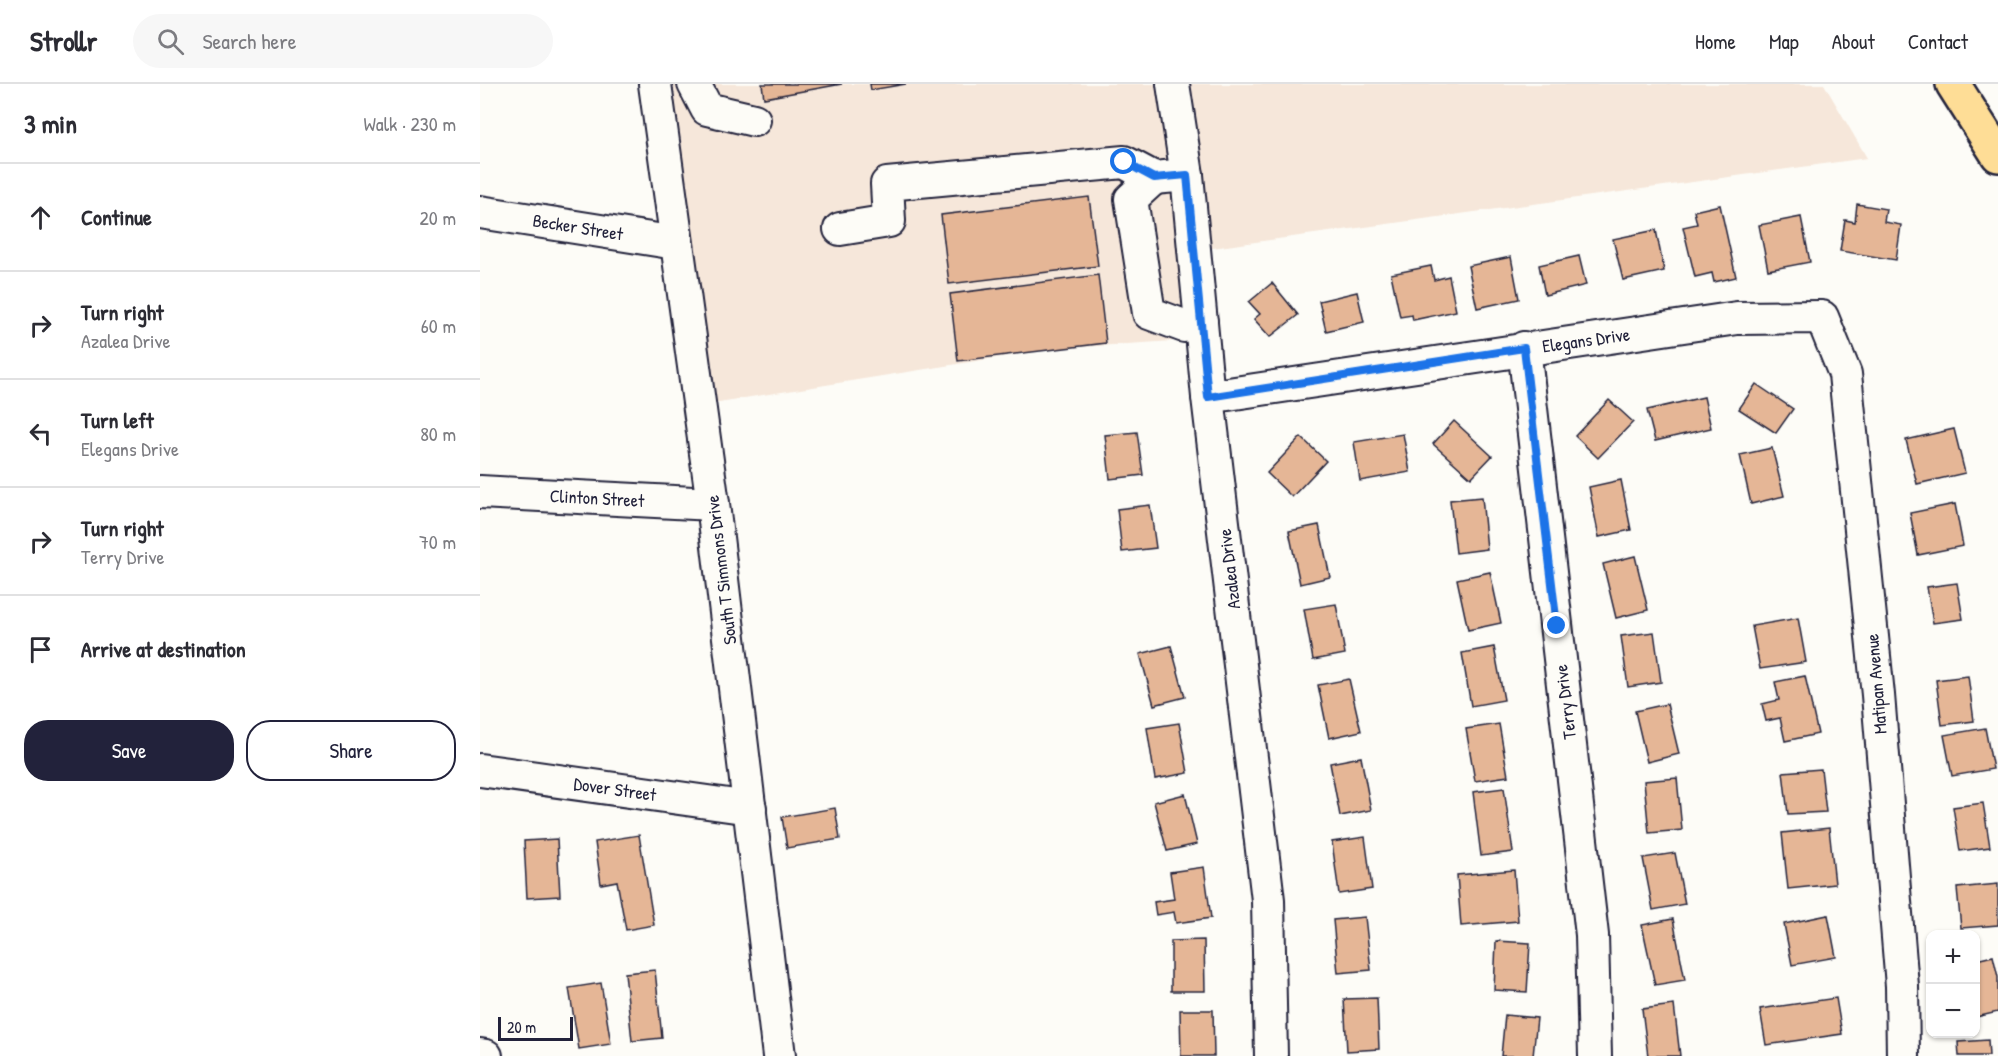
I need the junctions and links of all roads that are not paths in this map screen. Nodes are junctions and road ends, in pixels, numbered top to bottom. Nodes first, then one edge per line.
1 (655, 84) edge
2 (694, 84) edge
3 (1173, 84) edge
4 (1953, 84) edge
5 (754, 120) dead end
6 (1998, 155) edge
7 (1187, 175) junction
8 (1154, 178) junction
9 (480, 212) edge
10 (840, 229) dead end
11 (676, 243) junction
12 (1822, 317) joint
13 (1201, 322) junction
14 (1524, 348) junction
15 (1208, 397) junction
16 (480, 492) edge
17 (713, 504) junction
18 (480, 770) edge
19 (750, 808) junction
20 (480, 1055) edge
21 (486, 1056) edge
22 (779, 1056) edge
23 (1271, 1056) edge
24 (1595, 1056) edge
25 (1903, 1056) edge

1 - 11 street, South T Simmons Drive
2 - 5 street
3 - 7 street, Azalea Drive
4 - 6 highway
7 - 8 street
7 - 13 street, Azalea Drive
8 - 10 street
8 - 13 street
9 - 11 street, Becker Street
11 - 17 street, South T Simmons Drive
12 - 14 street, Elegans Drive
12 - 25 street, Matipan Avenue
13 - 15 street, Azalea Drive
14 - 15 street, Elegans Drive
14 - 24 street, Terry Drive
15 - 23 street, Azalea Drive
16 - 17 street, Clinton Street
17 - 19 street, South T Simmons Drive
18 - 19 street, Dover Street
19 - 22 street, South T Simmons Drive
20 - 21 street

